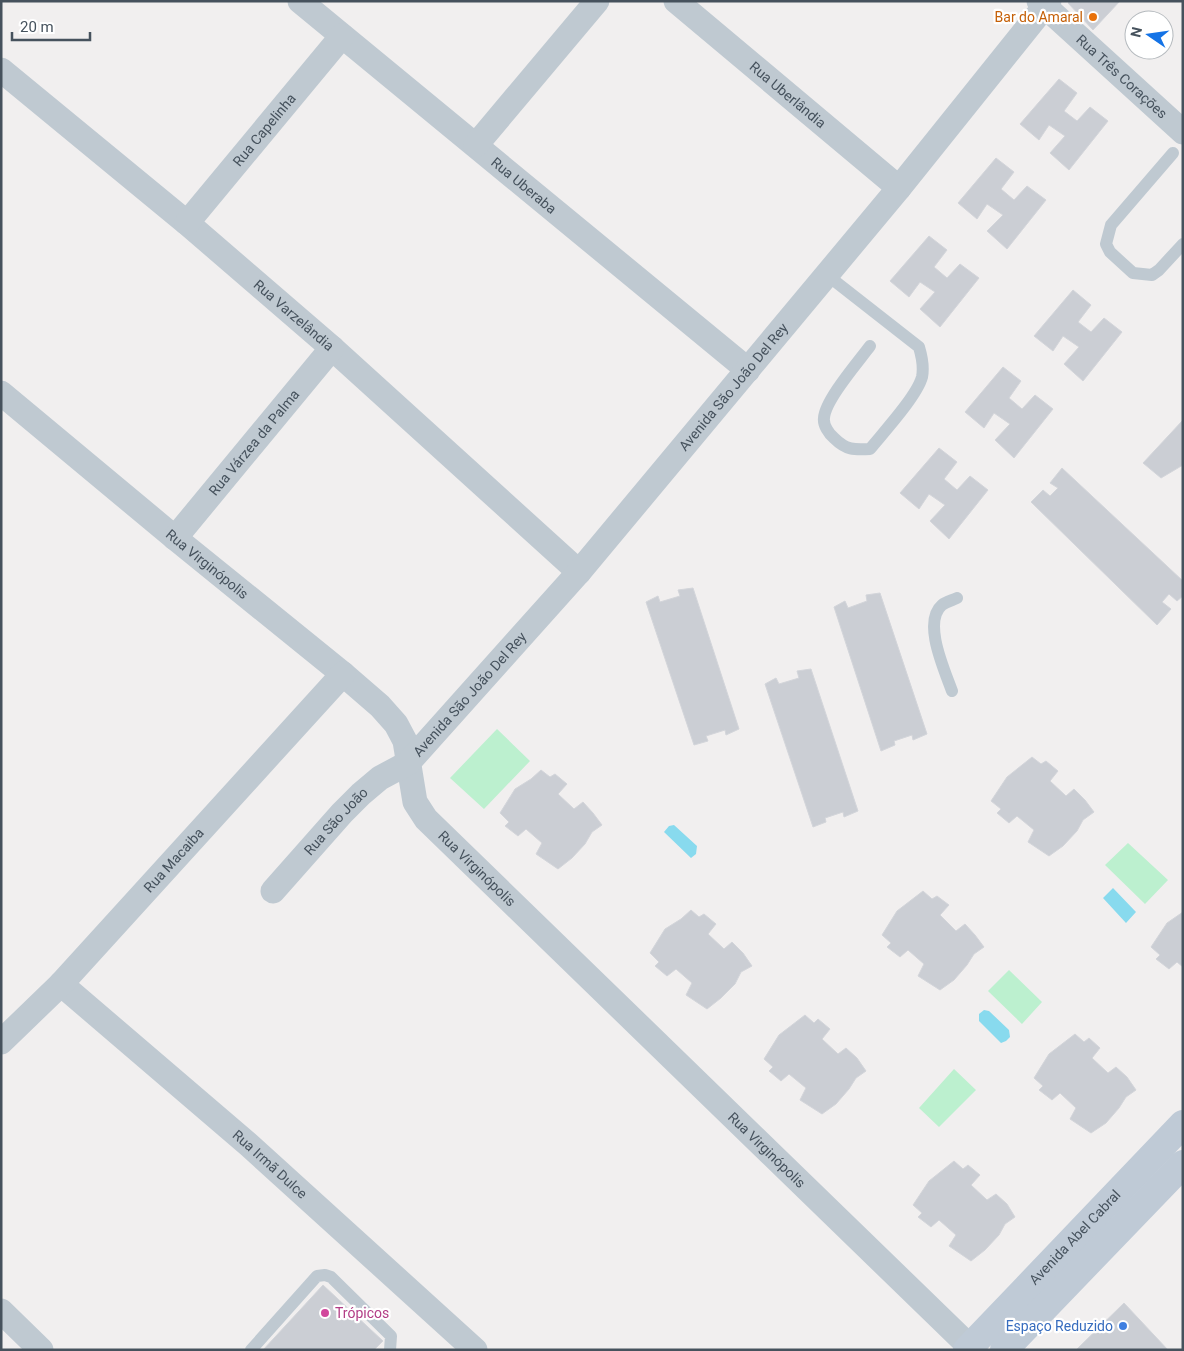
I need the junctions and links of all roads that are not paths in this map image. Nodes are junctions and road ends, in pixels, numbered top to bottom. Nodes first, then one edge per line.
1 (300, 1) edge
2 (597, 1) edge
3 (676, 1) edge
4 (1044, 3) edge
5 (342, 36) junction
6 (1, 70) edge
7 (1178, 142) edge
8 (476, 145) junction
9 (899, 188) junction
10 (187, 223) junction
11 (1183, 244) edge
12 (827, 275) junction
13 (870, 346) dead end
14 (332, 348) junction
15 (748, 370) junction
16 (1, 393) edge
17 (175, 538) junction
18 (579, 572) junction
19 (957, 598) dead end
20 (343, 674) junction
21 (952, 691) dead end
22 (408, 763) junction
23 (274, 890) dead end
24 (61, 984) junction
25 (1, 1042) edge
26 (1183, 1124) edge
27 (1183, 1164) edge
28 (1, 1311) edge
29 (969, 1348) edge
30 (41, 1350) edge
31 (251, 1350) edge
32 (390, 1350) edge
33 (475, 1350) edge
34 (1004, 1350) edge

1 - 5 street, Rua Uberaba
2 - 8 street
3 - 9 street, Rua Uberlândia
4 - 7 street, Rua Três Corações
4 - 9 street, Avenida São João Del Rey
5 - 8 street, Rua Uberaba
5 - 10 street, Rua Capelinha
6 - 10 street, Rua Varzelândia
7 - 11 lane
8 - 15 street, Rua Uberaba
9 - 12 street, Avenida São João Del Rey
10 - 14 street, Rua Varzelândia
12 - 13 lane
12 - 15 street, Avenida São João Del Rey
14 - 17 street, Rua Várzea da Palma
14 - 18 street, Rua Varzelândia
15 - 18 street, Avenida São João Del Rey
16 - 17 street, Rua Virginópolis
17 - 20 street, Rua Virginópolis
18 - 22 street, Avenida São João Del Rey
19 - 21 lane
20 - 22 street, Rua Virginópolis
20 - 24 street, Rua Macaiba
22 - 23 street, Rua São João
22 - 29 street, Rua Virginópolis
24 - 25 street, Rua Macaiba
24 - 33 street, Rua Irmã Dulce
26 - 29 main road, Avenida Abel Cabral
27 - 34 main road, Avenida Abel Cabral
28 - 30 street
31 - 32 lane

